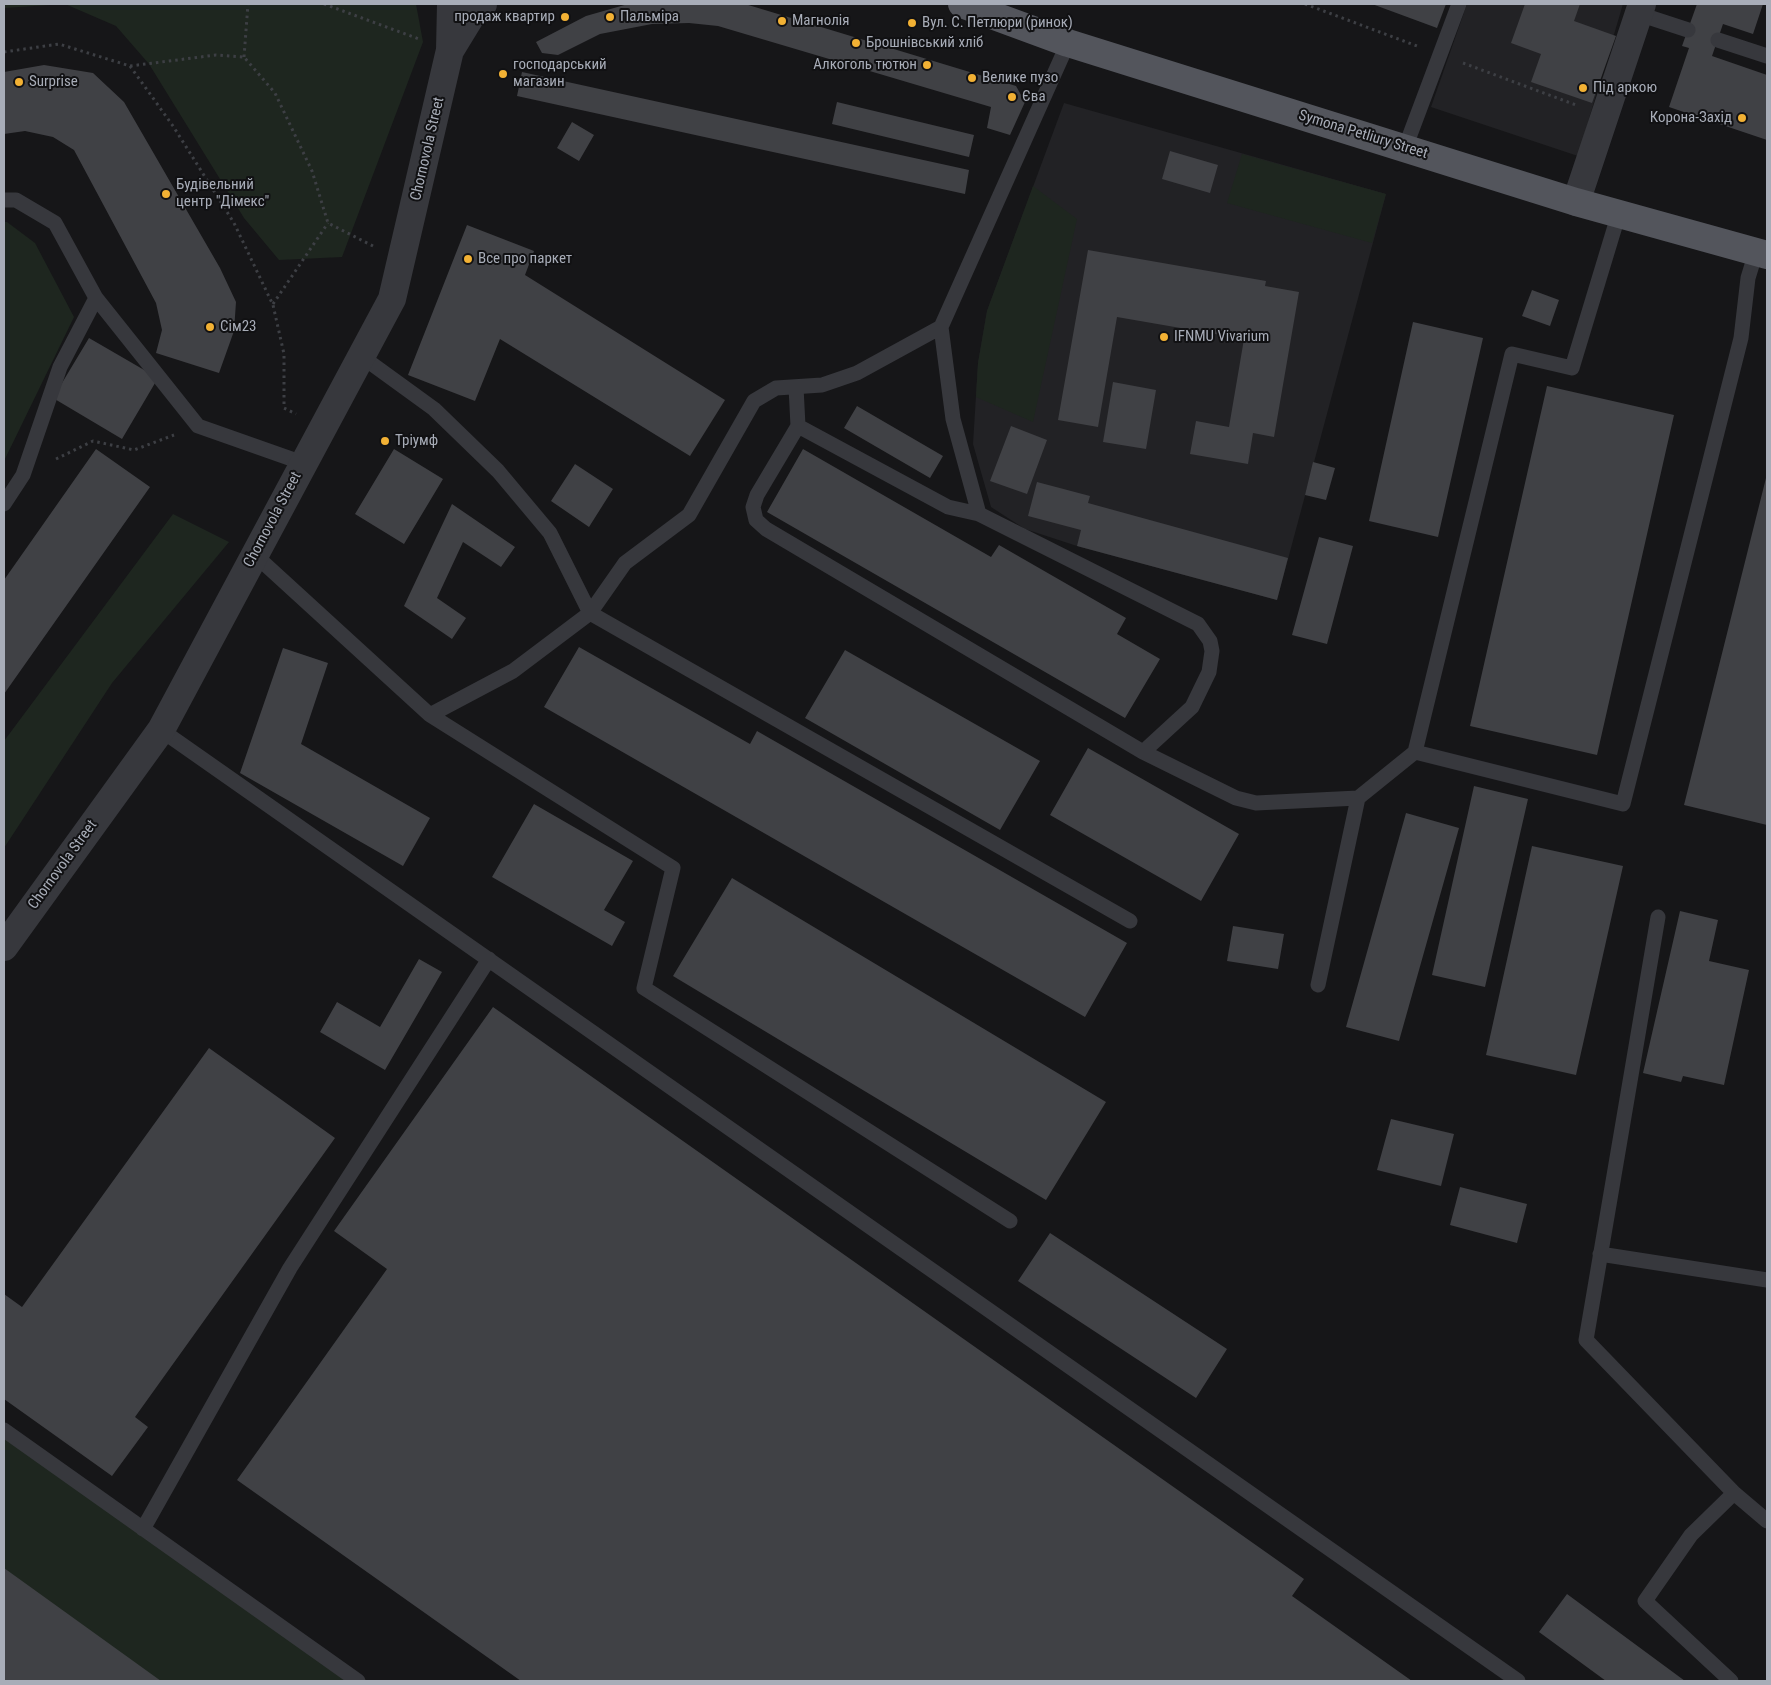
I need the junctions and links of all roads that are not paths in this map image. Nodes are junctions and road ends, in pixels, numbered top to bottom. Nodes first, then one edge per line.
1 (451, 4) edge
2 (483, 4) edge
3 (962, 4) edge
4 (1459, 4) edge
5 (1641, 9) edge
6 (1688, 30) dead end
7 (1718, 40) dead end
8 (1068, 43) junction
9 (450, 50) junction
10 (1767, 56) edge
11 (1405, 148) junction
12 (4, 200) edge
13 (1576, 202) junction
14 (1619, 214) junction
15 (1762, 254) edge
16 (96, 298) junction
17 (941, 328) junction
18 (361, 356) junction
19 (796, 387) junction
20 (798, 426) junction
21 (304, 463) junction
22 (4, 504) edge
23 (979, 514) junction
24 (254, 555) junction
25 (590, 613) junction
26 (430, 715) junction
27 (161, 730) junction
28 (1143, 752) junction
29 (1415, 752) junction
30 (1358, 798) junction
31 (1658, 917) dead end
32 (1130, 921) dead end
33 (4, 947) edge
34 (488, 959) junction
35 (1318, 985) dead end
36 (1010, 1221) dead end
37 (1600, 1254) junction
38 (1767, 1280) edge
39 (4, 1430) edge
40 (1734, 1494) junction
41 (1767, 1521) edge
42 (144, 1529) junction
43 (358, 1681) edge
44 (1518, 1681) edge
45 (1731, 1681) edge

1 - 9 street, Chornovola Street
2 - 9 street, Chornovola Street
3 - 8 main road, Symona Petliury Street
4 - 11 lane
5 - 6 lane
5 - 13 street
7 - 10 lane
8 - 11 main road, Symona Petliury Street
8 - 17 lane
9 - 18 street, Chornovola Street
11 - 13 main road, Symona Petliury Street
12 - 16 lane
13 - 14 main road, Symona Petliury Street
14 - 15 main road, Symona Petliury Street
14 - 29 lane
15 - 29 lane
16 - 21 lane
16 - 22 lane
17 - 19 lane
17 - 23 lane
18 - 21 street, Chornovola Street
18 - 25 lane
19 - 20 lane
19 - 25 lane
20 - 23 lane
20 - 28 lane
21 - 24 street, Chornovola Street
23 - 28 lane
24 - 26 lane
24 - 27 street, Chornovola Street
25 - 26 lane
25 - 32 lane
26 - 36 lane
27 - 33 street, Chornovola Street
27 - 34 lane
28 - 30 lane
29 - 30 lane
30 - 35 lane
31 - 37 lane
34 - 42 lane
34 - 44 lane
37 - 38 lane
37 - 40 lane
39 - 42 lane
40 - 41 lane
40 - 45 lane
42 - 43 lane

